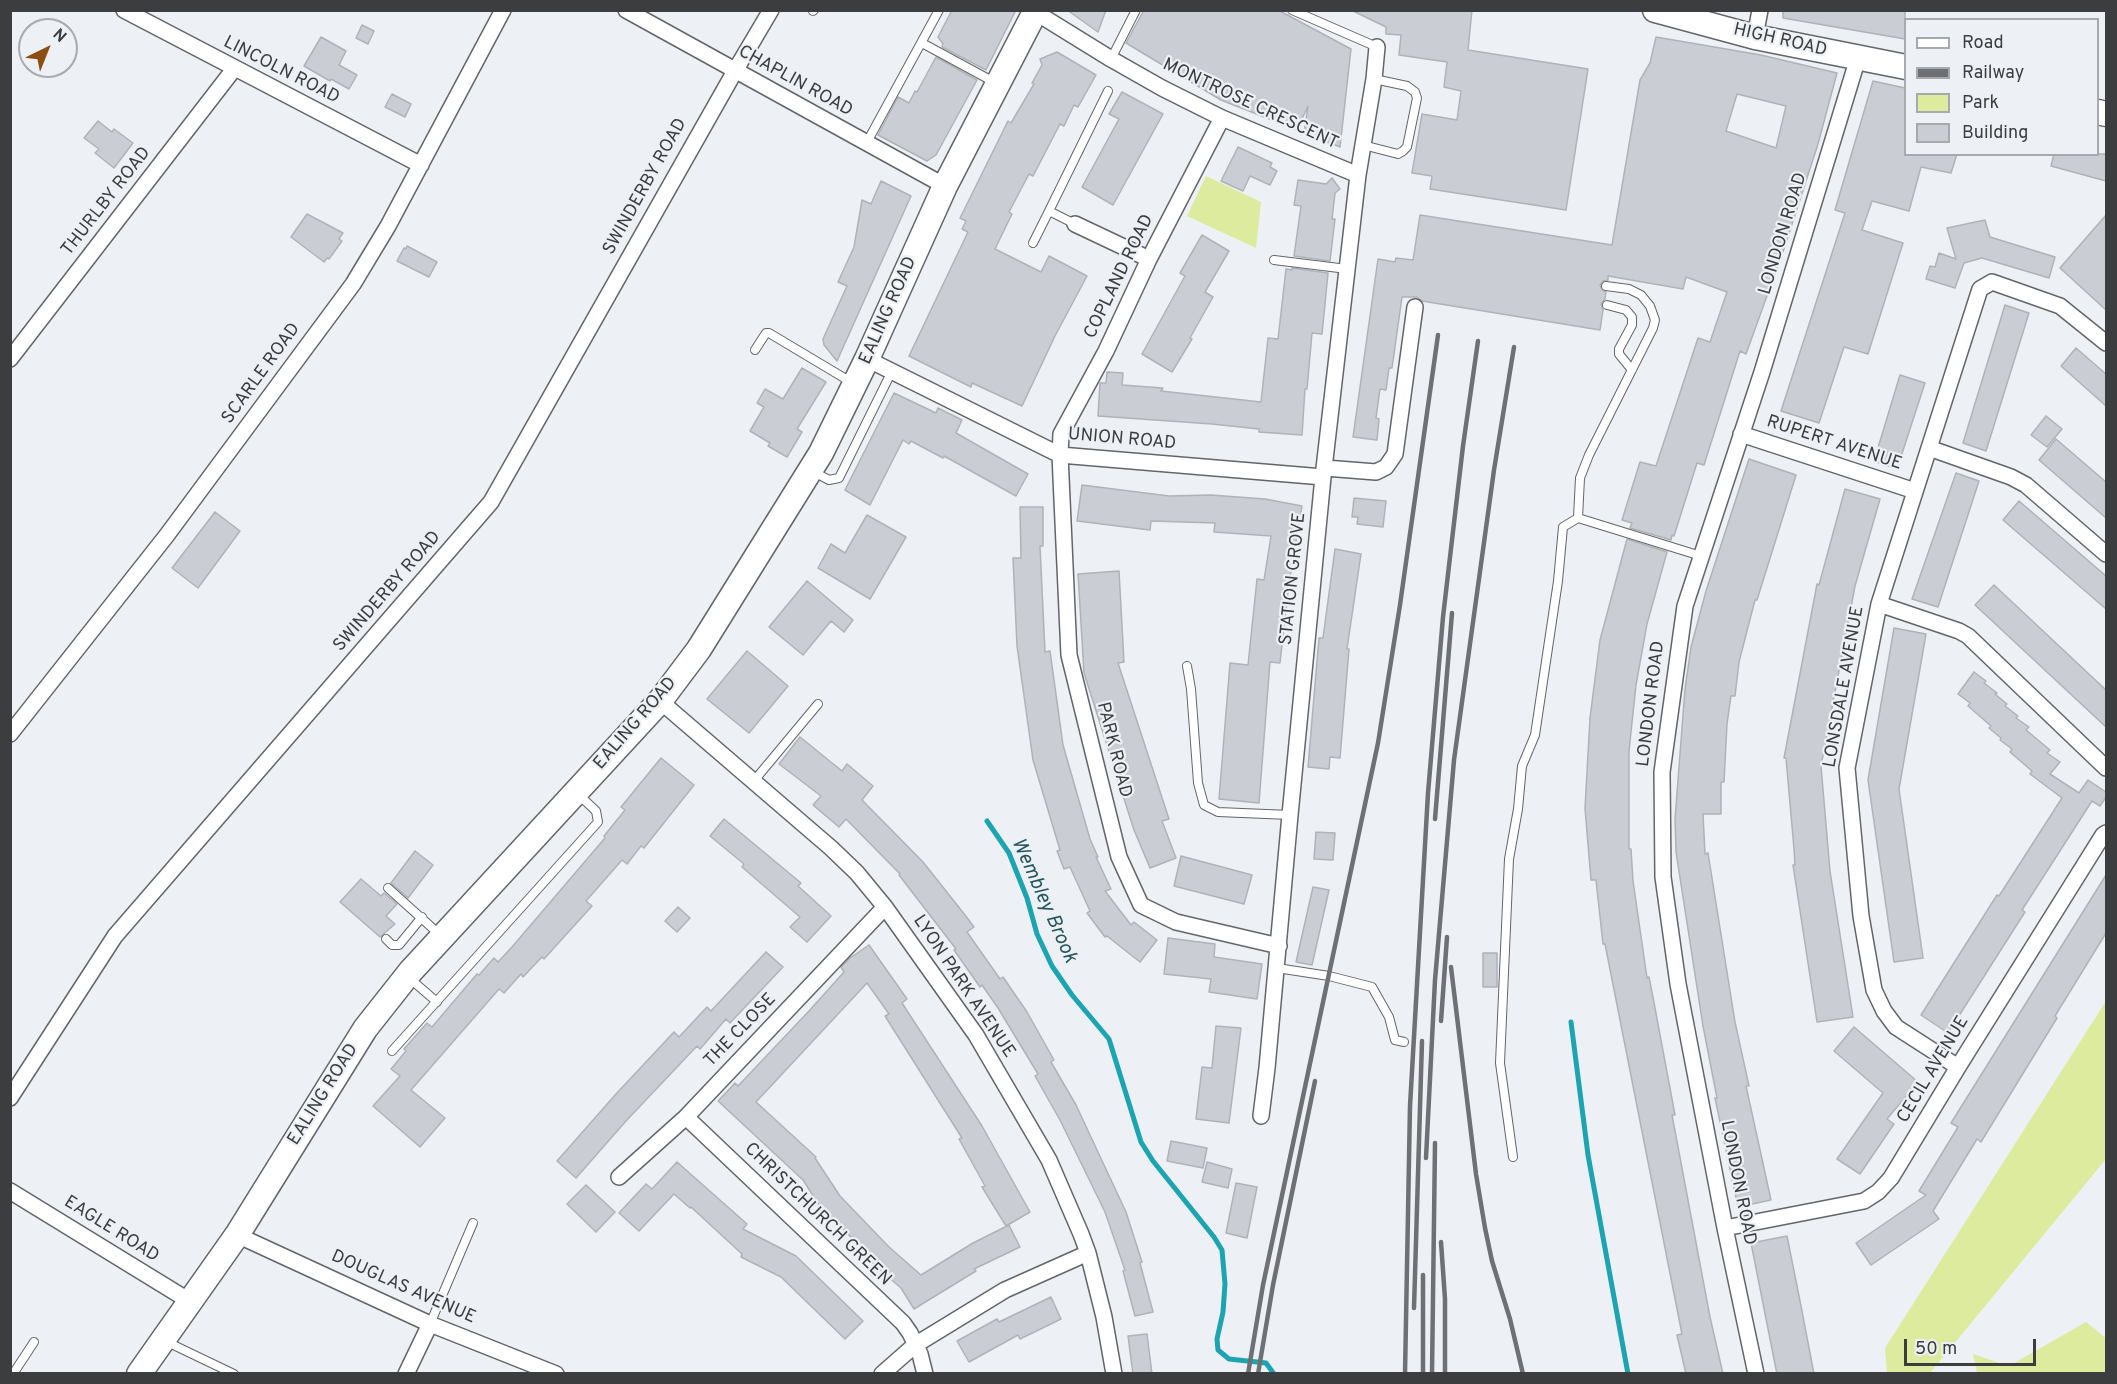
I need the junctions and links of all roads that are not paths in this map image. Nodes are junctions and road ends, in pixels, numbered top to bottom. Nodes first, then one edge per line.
1 (124, 10) edge
2 (503, 10) edge
3 (626, 10) edge
4 (771, 10) edge
5 (939, 10) edge
6 (1136, 10) edge
7 (1292, 10) edge
8 (1655, 10) edge
9 (1760, 10) edge
10 (1035, 11) edge
11 (1755, 37) junction
12 (922, 43) junction
13 (1377, 47) joint
14 (1858, 58) junction
15 (1111, 59) junction
16 (1904, 67) edge
17 (234, 69) junction
18 (735, 70) junction
19 (1374, 79) junction
20 (998, 84) junction
21 (1108, 91) dead end
22 (1222, 118) junction
23 (866, 144) junction
24 (1363, 145) junction
25 (421, 165) junction
26 (1358, 175) junction
27 (945, 186) junction
28 (1049, 211) junction
29 (1075, 224) joint
30 (1033, 243) dead end
31 (1149, 259) junction
32 (1274, 260) dead end
33 (1347, 269) junction
34 (1606, 286) dead end
35 (1607, 305) dead end
36 (1415, 307) dead end
37 (2106, 343) edge
38 (755, 350) dead end
39 (10, 359) edge
40 (867, 359) junction
41 (1632, 370) junction
42 (892, 371) junction
43 (855, 384) junction
44 (1741, 434) junction
45 (1929, 448) junction
46 (1060, 455) junction
47 (810, 470) junction
48 (1324, 472) junction
49 (1915, 491) junction
50 (1578, 518) junction
51 (2106, 554) edge
52 (1701, 556) junction
53 (1879, 604) junction
54 (1187, 666) dead end
55 (660, 701) junction
56 (818, 704) dead end
57 (10, 734) edge
58 (2106, 768) edge
59 (753, 782) junction
60 (576, 792) junction
61 (1290, 815) junction
62 (2106, 833) edge
63 (388, 888) dead end
64 (885, 907) junction
65 (422, 917) junction
66 (442, 937) junction
67 (386, 939) dead end
68 (1279, 946) junction
69 (1276, 968) junction
70 (407, 976) junction
71 (437, 1002) junction
72 (1404, 1042) dead end
73 (392, 1051) dead end
74 (1958, 1067) junction
75 (10, 1098) edge
76 (1261, 1116) dead end
77 (686, 1117) junction
78 (1513, 1157) dead end
79 (619, 1177) dead end
80 (10, 1191) edge
81 (473, 1223) dead end
82 (1725, 1228) junction
83 (237, 1235) junction
84 (1088, 1253) junction
85 (191, 1302) junction
86 (430, 1324) junction
87 (163, 1340) junction
88 (34, 1342) dead end
89 (915, 1346) junction
90 (13, 1374) edge
91 (139, 1374) edge
92 (234, 1374) edge
93 (406, 1374) edge
94 (556, 1374) edge
95 (882, 1374) edge
96 (925, 1374) edge
97 (1114, 1374) edge
98 (1756, 1374) edge

1 - 17 street, LINCOLN ROAD
2 - 25 street, SCARLE ROAD
3 - 18 street, CHAPLIN ROAD
4 - 18 street, SWINDERBY ROAD
5 - 12 lane
6 - 15 lane
7 - 13 lane
8 - 11 main road, HIGH ROAD
9 - 11 street
10 - 15 street, MONTROSE CRESCENT
10 - 20 main road, EALING ROAD
11 - 14 main road, HIGH ROAD
12 - 20 lane
12 - 23 lane
13 - 19 street, STATION GROVE
14 - 16 main road, HIGH ROAD
14 - 44 street, LONDON ROAD
15 - 22 street, MONTROSE CRESCENT
17 - 25 street, LINCOLN ROAD
17 - 39 street, THURLBY ROAD
18 - 23 street, CHAPLIN ROAD
18 - 75 street, SWINDERBY ROAD
19 - 24 street, STATION GROVE
19 - 24 lane
20 - 27 main road, EALING ROAD
21 - 28 lane
22 - 26 street, MONTROSE CRESCENT
22 - 31 street, COPLAND ROAD
23 - 27 street, CHAPLIN ROAD
24 - 26 street, STATION GROVE
25 - 57 street, SCARLE ROAD
26 - 33 street, STATION GROVE
27 - 40 main road, EALING ROAD
28 - 29 lane
28 - 30 lane
29 - 31 street
31 - 46 street, COPLAND ROAD
32 - 33 lane
33 - 48 street, STATION GROVE
34 - 41 lane
35 - 41 lane
36 - 48 street, UNION ROAD
37 - 45 street, LONSDALE AVENUE
38 - 43 lane
40 - 42 street, UNION ROAD
40 - 43 main road, EALING ROAD
41 - 50 lane
42 - 46 street, UNION ROAD
42 - 47 lane
43 - 47 main road, EALING ROAD
44 - 49 street, RUPERT AVENUE
44 - 52 street, LONDON ROAD
45 - 49 street, LONSDALE AVENUE
45 - 51 street
46 - 48 street, UNION ROAD
46 - 68 street, PARK ROAD
47 - 55 main road, EALING ROAD
48 - 61 street, STATION GROVE
49 - 53 street, LONSDALE AVENUE
50 - 52 lane
50 - 78 lane
52 - 82 street, LONDON ROAD
53 - 58 street
53 - 74 street, LONSDALE AVENUE
54 - 61 lane
55 - 59 street, LYON PARK AVENUE
55 - 60 main road, EALING ROAD
56 - 59 lane
59 - 64 street, LYON PARK AVENUE
60 - 66 main road, EALING ROAD
60 - 71 lane
61 - 68 street, STATION GROVE
62 - 74 street, CECIL AVENUE
63 - 65 lane
64 - 77 street, THE CLOSE
64 - 84 street, LYON PARK AVENUE
65 - 66 lane
65 - 67 lane
66 - 70 main road, EALING ROAD
68 - 69 street, STATION GROVE
69 - 72 lane
69 - 76 street, STATION GROVE
70 - 71 lane
70 - 83 main road, EALING ROAD
71 - 73 lane
74 - 82 street, CECIL AVENUE
77 - 79 street, THE CLOSE
77 - 89 street, CHRISTCHURCH GREEN
80 - 85 street, EAGLE ROAD
81 - 86 lane
82 - 98 street, LONDON ROAD
83 - 85 main road, EALING ROAD
83 - 86 street, DOUGLAS AVENUE
84 - 89 street
84 - 97 street, LYON PARK AVENUE
85 - 87 main road, EALING ROAD
86 - 93 street
86 - 94 street, DOUGLAS AVENUE
87 - 91 main road, EALING ROAD
87 - 92 lane
88 - 90 lane
89 - 95 street
89 - 96 street, CHRISTCHURCH GREEN

